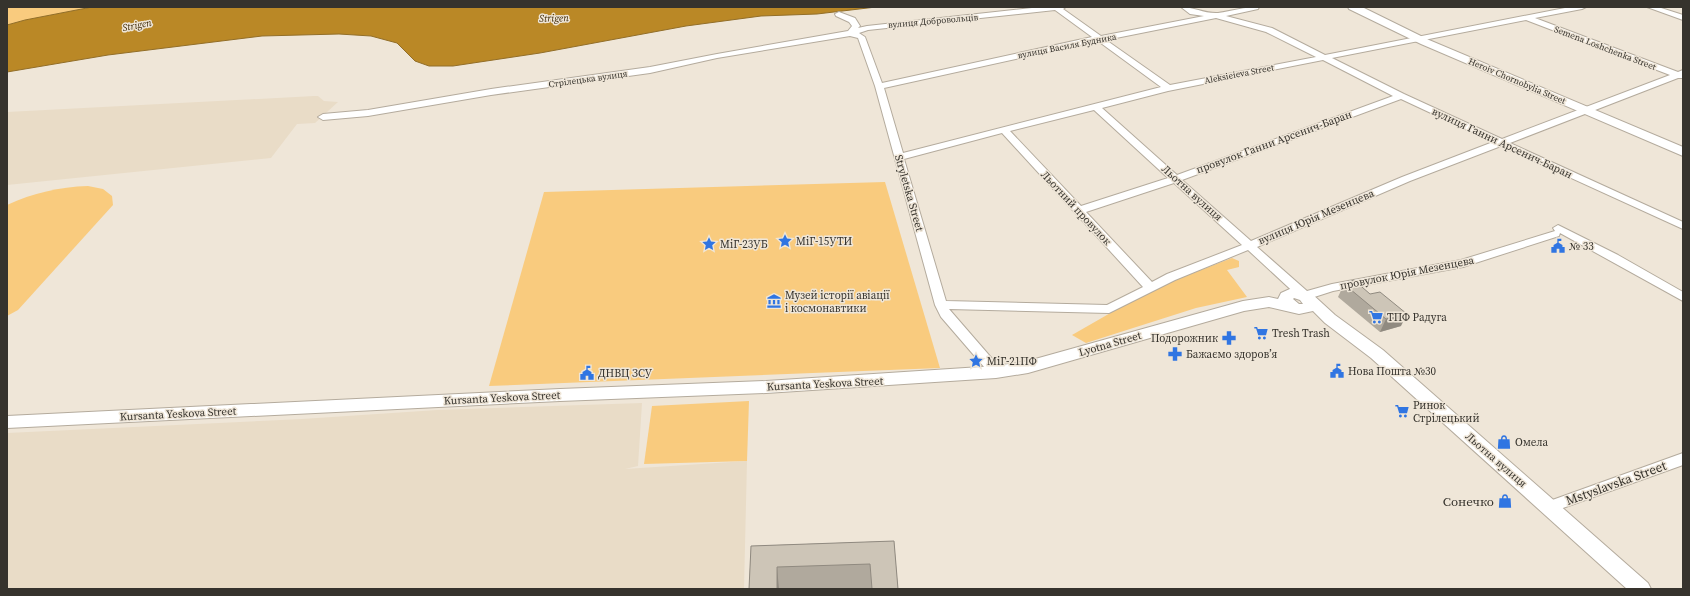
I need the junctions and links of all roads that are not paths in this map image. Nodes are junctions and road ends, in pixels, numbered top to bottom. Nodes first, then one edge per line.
1 (1060, 7) edge
2 (1185, 7) edge
3 (1255, 7) edge
4 (1353, 7) edge
5 (1582, 7) edge
6 (1651, 7) edge
7 (839, 14) dead end
8 (1214, 15) junction
9 (1527, 18) junction
10 (1683, 18) edge
11 (851, 33) junction
12 (1100, 39) junction
13 (1418, 39) junction
14 (1322, 57) junction
15 (1681, 75) edge
16 (879, 86) junction
17 (1168, 88) junction
18 (1401, 96) junction
19 (1095, 106) junction
20 (1584, 110) junction
21 (323, 117) dead end
22 (1004, 130) junction
23 (1500, 142) junction
24 (1683, 152) edge
25 (899, 157) junction
26 (1175, 178) junction
27 (1078, 211) junction
28 (1683, 226) edge
29 (1250, 245) junction
30 (1150, 287) junction
31 (1683, 296) edge
32 (1295, 298) junction
33 (1269, 302) joint
34 (941, 305) junction
35 (996, 372) junction
36 (7, 422) edge
37 (1683, 459) edge
38 (1549, 508) junction
39 (1641, 589) edge

1 - 11 street, вулиця Добровольців
1 - 12 street
2 - 8 street
3 - 8 street, вулиця Василя Будника
4 - 13 main road, Heroiv Chornobylia Street
5 - 9 street, Aleksieieva Street
6 - 10 street
7 - 11 street
8 - 12 street, вулиця Василя Будника
8 - 14 street
9 - 13 street, Aleksieieva Street
9 - 15 street, Semena Loshchenka Street
11 - 16 street, Stryletska Street
11 - 21 street, Стрілецька вулиця
12 - 16 street, вулиця Василя Будника
12 - 17 street
13 - 14 street, Aleksieieva Street
13 - 20 main road, Heroiv Chornobylia Street
14 - 17 street, Aleksieieva Street
14 - 18 street, вулиця Ганни Арсенич-Баран
15 - 20 street, вулиця Юрія Мезенцева
16 - 25 street, Stryletska Street
17 - 19 street, Aleksieieva Street
18 - 23 street, вулиця Ганни Арсенич-Баран
18 - 26 street, провулок Ганни Арсенич-Баран
19 - 22 street, Aleksieieva Street
19 - 26 street, Льотна вулиця
20 - 23 street, вулиця Юрія Мезенцева
20 - 24 main road, Heroiv Chornobylia Street
22 - 25 street, Aleksieieva Street
22 - 27 street, Льотний провулок
23 - 28 street, вулиця Ганни Арсенич-Баран
23 - 29 street, вулиця Юрія Мезенцева
25 - 34 street, Stryletska Street
26 - 27 street, провулок Ганни Арсенич-Баран
26 - 29 street, Льотна вулиця
27 - 30 street, Льотний провулок
29 - 30 street, вулиця Юрія Мезенцева
29 - 32 street, Льотна вулиця
30 - 34 street, вулиця Юрія Мезенцева
31 - 32 street, провулок Юрія Мезенцева
32 - 33 street, Льотна вулиця
32 - 38 street, Льотна вулиця
33 - 35 street, Lyotna Street
34 - 35 street, Stryletska Street
35 - 36 street, Kursanta Yeskova Street
37 - 38 street, Mstyslavska Street
38 - 39 street, Льотна вулиця

